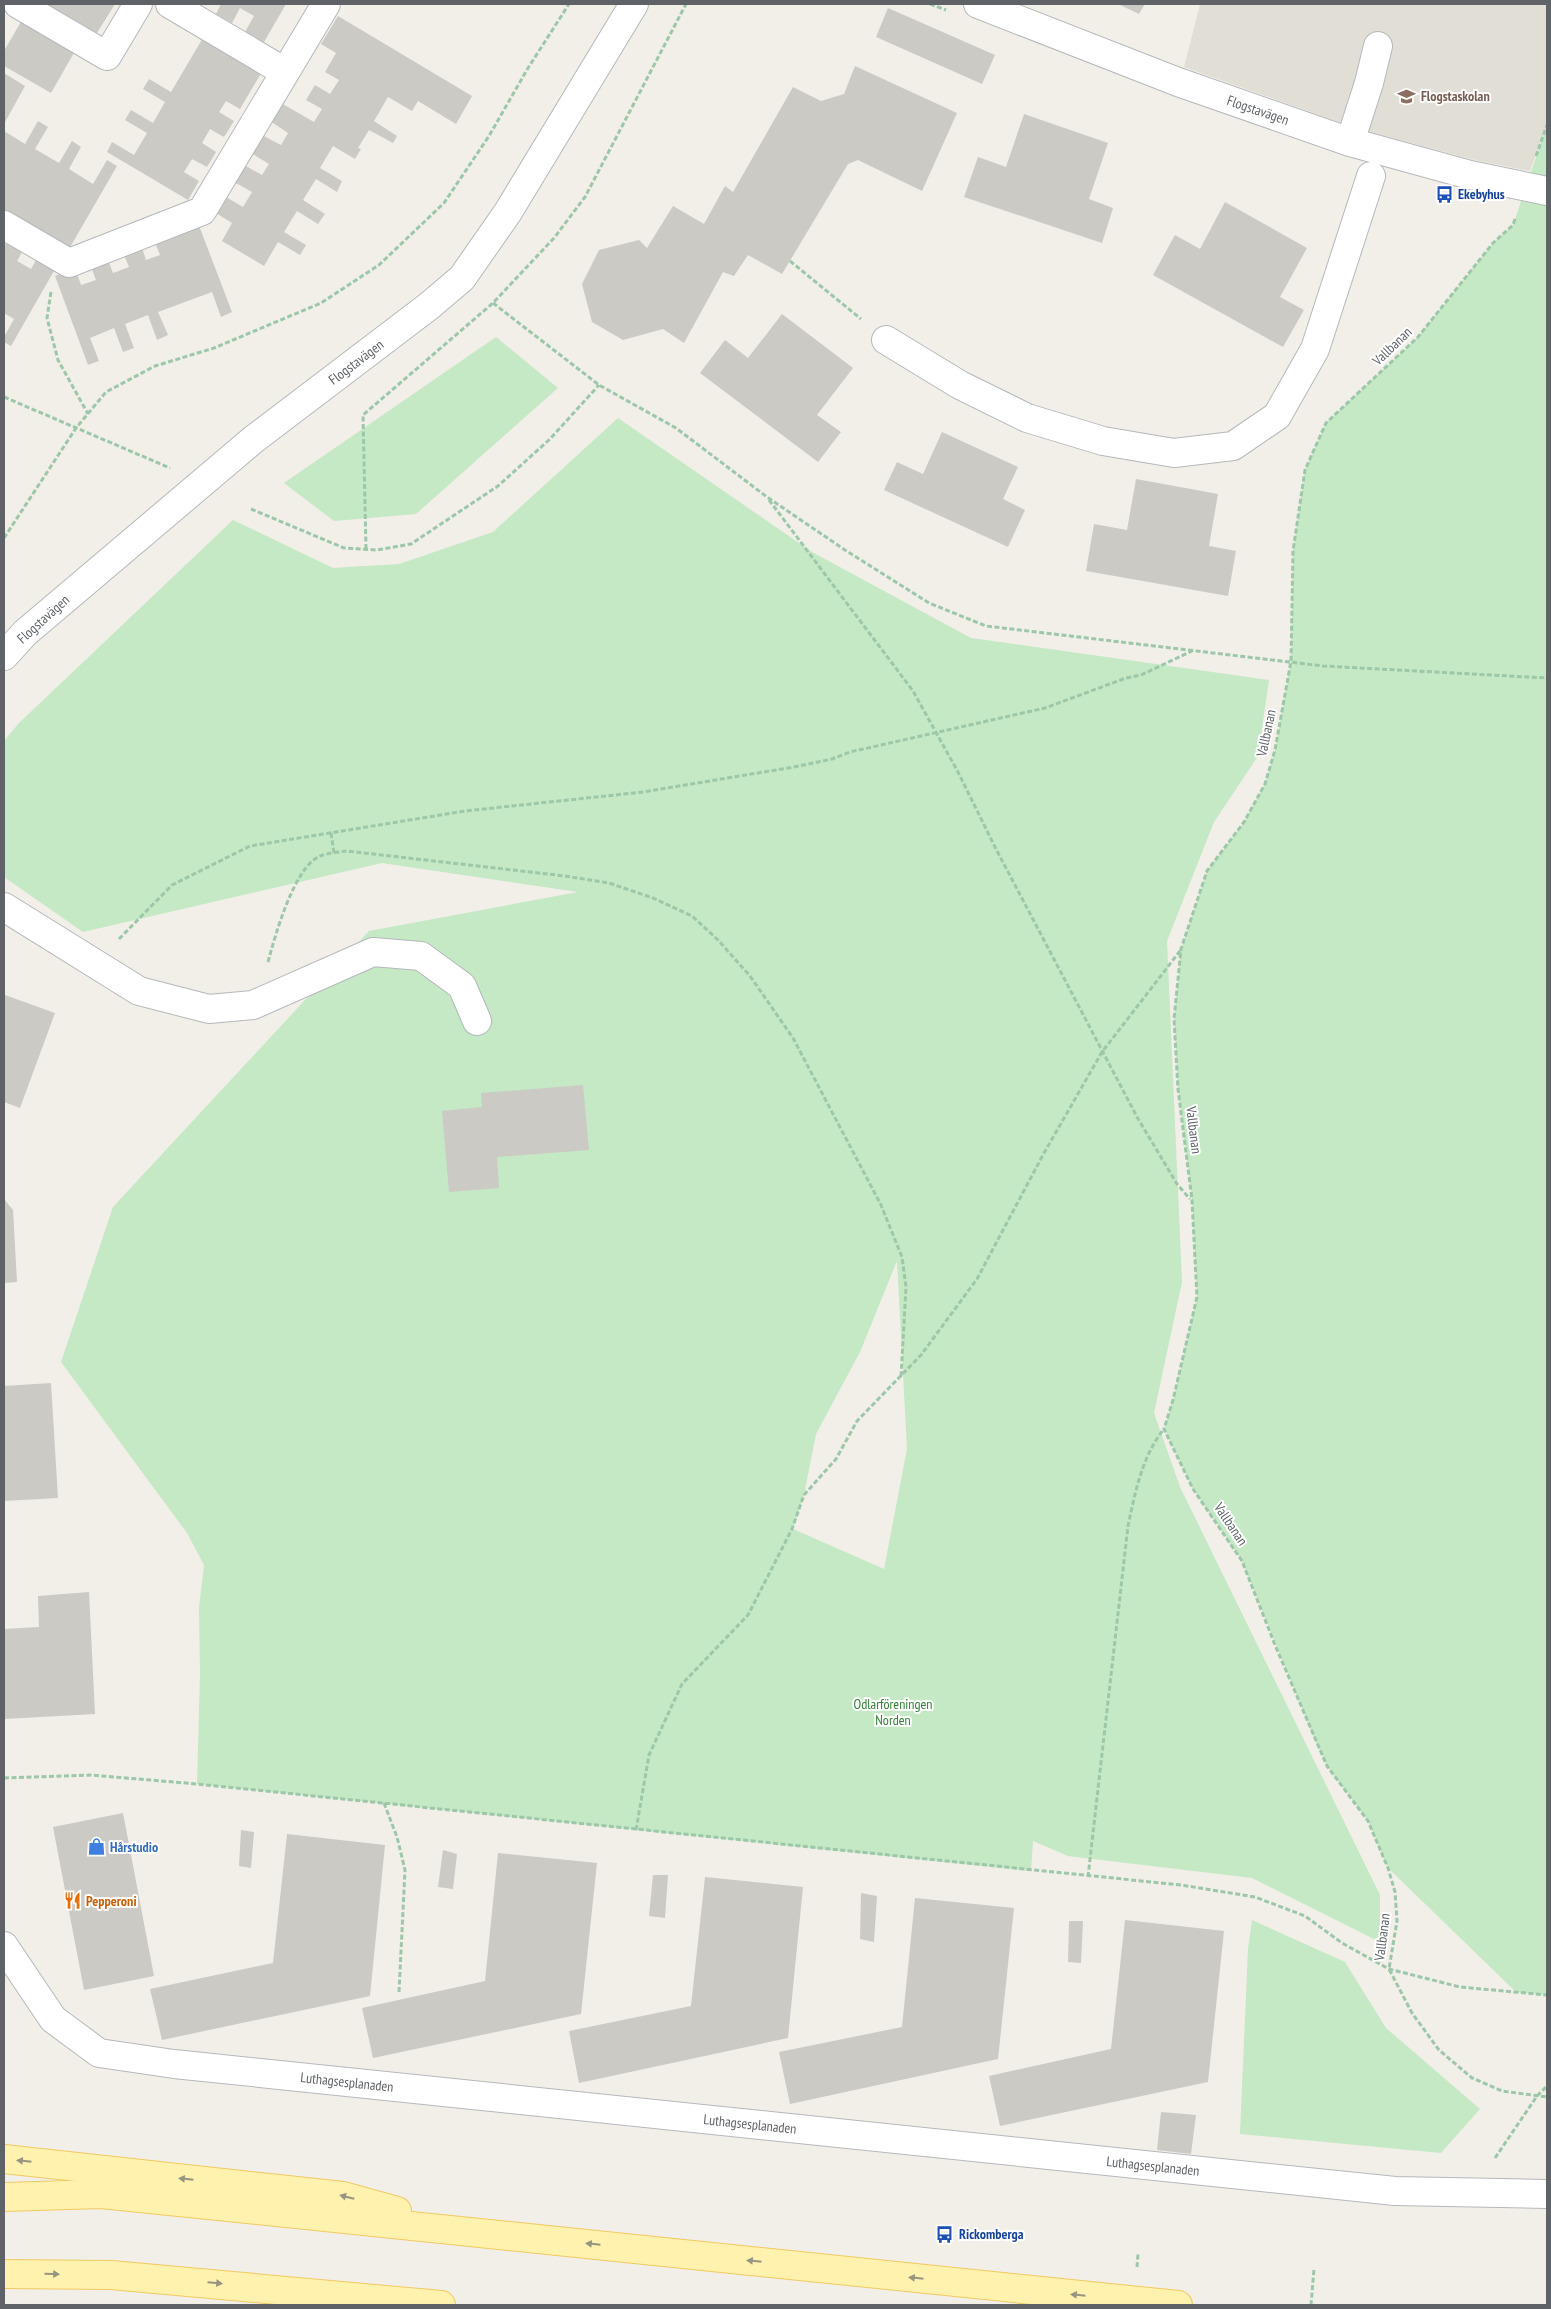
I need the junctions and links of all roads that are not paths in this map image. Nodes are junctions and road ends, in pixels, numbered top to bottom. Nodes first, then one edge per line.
1 (13, 4) edge
2 (18, 4) edge
3 (138, 4) edge
4 (170, 4) edge
5 (326, 4) edge
6 (634, 4) edge
7 (978, 4) edge
8 (4, 19) edge
9 (1378, 46) dead end
10 (285, 72) junction
11 (1350, 142) junction
12 (1371, 176) dead end
13 (1536, 188) edge
14 (4, 225) edge
15 (886, 340) road end
16 (4, 656) edge
17 (4, 908) edge
18 (477, 1021) dead end
19 (4, 1946) edge
20 (4, 2159) edge
21 (1546, 2194) edge
22 (4, 2197) edge
23 (461, 2230) junction
24 (4, 2274) edge
25 (441, 2305) edge
26 (1178, 2305) edge

1 - 8 street
2 - 3 street
4 - 10 street
5 - 10 street
6 - 16 street, Flogstavägen
7 - 11 street, Flogstavägen
9 - 11 street
10 - 14 street
11 - 13 street, Flogstavägen
12 - 15 street
17 - 18 street
19 - 21 street, Luthagsesplanaden
23 -> 20 main road
22 - 23 main road
26 -> 23 main road
24 -> 25 main road

